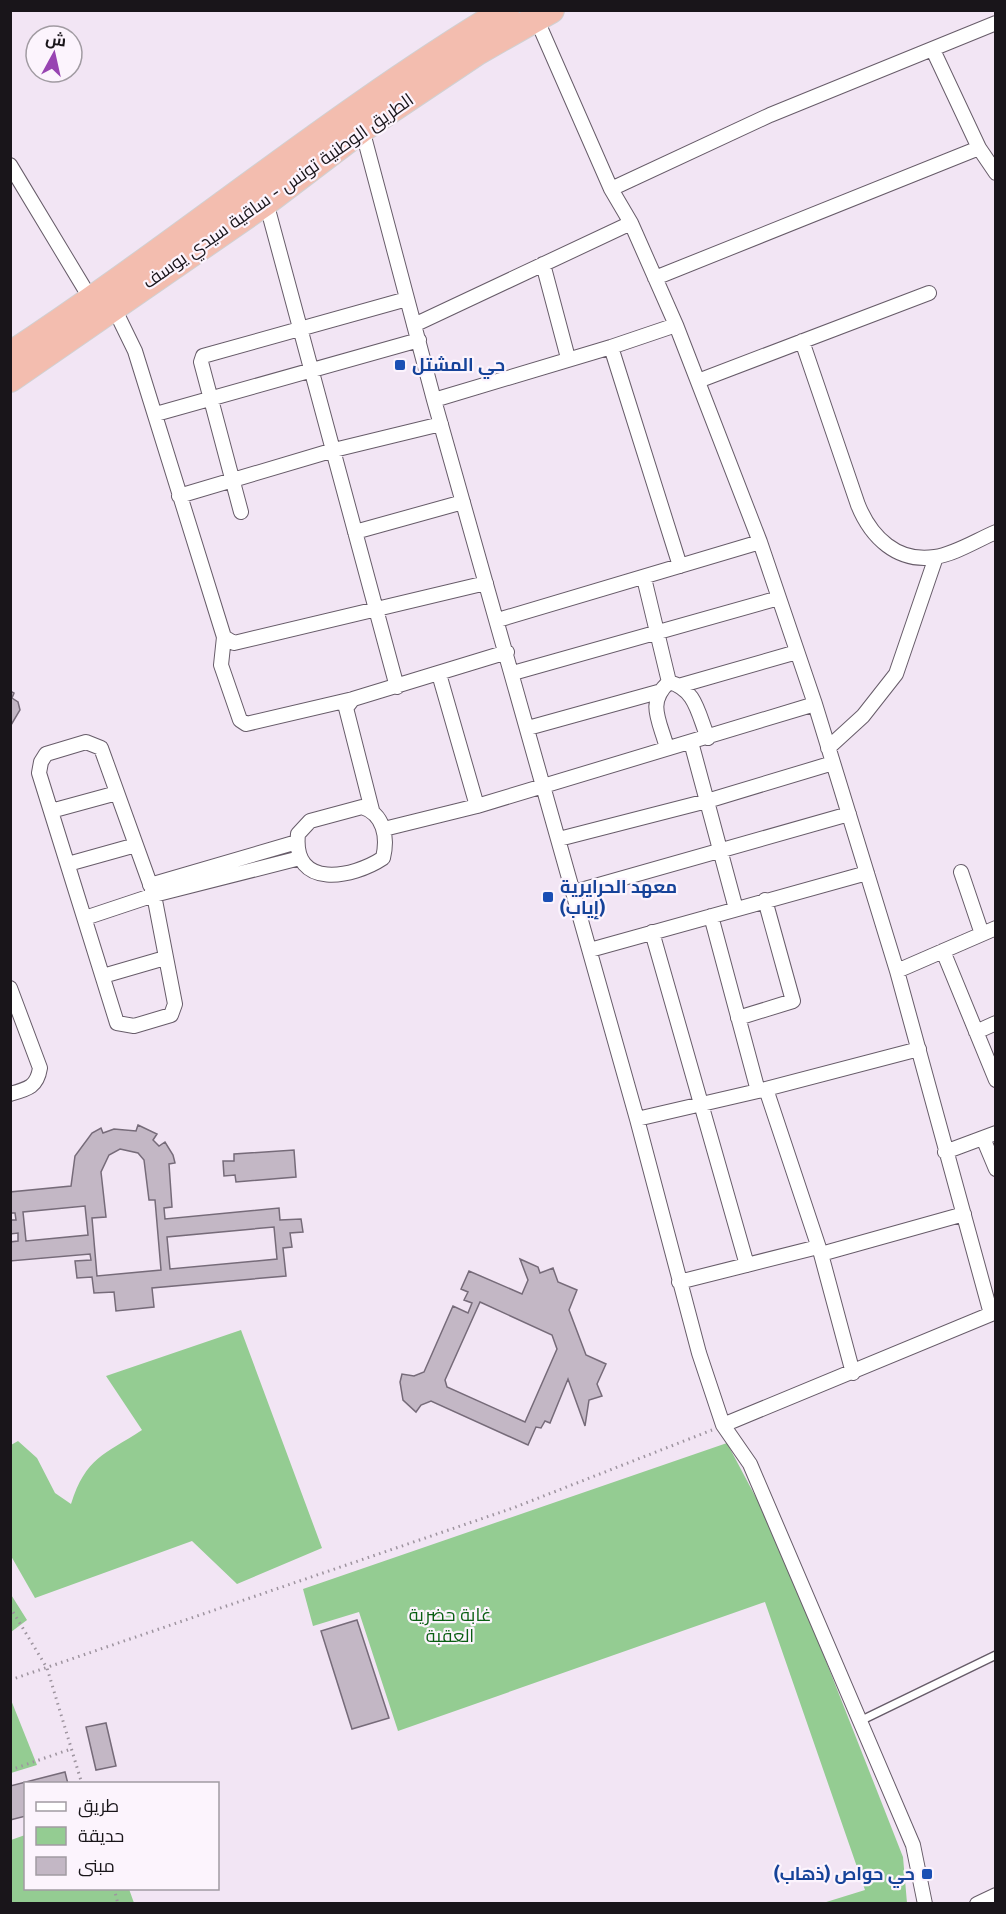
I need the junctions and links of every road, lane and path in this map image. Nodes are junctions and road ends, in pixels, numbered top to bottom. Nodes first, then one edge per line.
1 (506, 10) edge
2 (544, 14) edge
3 (996, 23) edge
4 (933, 50) junction
5 (362, 129) junction
6 (979, 148) junction
7 (10, 165) edge
8 (996, 173) edge
9 (611, 189) junction
10 (266, 202) junction
11 (631, 223) junction
12 (543, 264) junction
13 (656, 278) junction
14 (929, 292) dead end
15 (407, 299) junction
16 (103, 304) junction
17 (414, 325) junction
18 (676, 325) junction
19 (300, 327) junction
20 (419, 340) junction
21 (802, 341) junction
22 (611, 347) junction
23 (568, 358) junction
24 (11, 360) edge
25 (313, 372) junction
26 (698, 381) junction
27 (210, 400) junction
28 (434, 400) junction
29 (156, 414) junction
30 (441, 424) junction
31 (334, 450) junction
32 (232, 480) junction
33 (179, 496) junction
34 (463, 502) junction
35 (241, 512) dead end
36 (355, 532) junction
37 (996, 532) edge
38 (760, 542) junction
39 (936, 557) junction
40 (680, 567) junction
41 (644, 578) junction
42 (486, 583) junction
43 (779, 597) junction
44 (375, 609) junction
45 (498, 620) junction
46 (658, 632) junction
47 (224, 637) junction
48 (507, 652) junction
49 (797, 652) junction
50 (439, 674) junction
51 (513, 674) junction
52 (676, 683) junction
53 (397, 687) junction
54 (658, 692) junction
55 (353, 699) junction
56 (814, 704) junction
57 (528, 728) junction
58 (708, 738) junction
59 (691, 742) junction
60 (667, 748) junction
61 (828, 748) junction
62 (833, 763) junction
63 (544, 786) junction
64 (117, 793) junction
65 (707, 801) junction
66 (477, 806) junction
67 (372, 810) junction
68 (51, 811) junction
69 (849, 814) junction
70 (384, 829) junction
71 (559, 839) junction
72 (297, 842) junction
73 (136, 845) junction
74 (720, 853) junction
75 (300, 858) junction
76 (68, 864) junction
77 (961, 872) dead end
78 (867, 873) junction
79 (152, 890) junction
80 (574, 892) junction
81 (765, 900) junction
82 (736, 909) junction
83 (711, 916) junction
84 (85, 918) junction
85 (996, 928) edge
86 (652, 932) junction
87 (982, 934) junction
88 (590, 950) junction
89 (943, 951) junction
90 (165, 958) junction
91 (897, 971) junction
92 (103, 976) junction
93 (10, 988) edge
94 (738, 1018) junction
95 (996, 1023) edge
96 (976, 1032) junction
97 (919, 1049) junction
98 (996, 1080) edge
99 (762, 1090) junction
100 (10, 1094) edge
101 (702, 1104) junction
102 (637, 1119) junction
103 (989, 1136) edge
104 (945, 1152) junction
105 (996, 1169) edge
106 (964, 1214) junction
107 (819, 1250) junction
108 (747, 1265) junction
109 (679, 1282) junction
110 (993, 1313) edge
111 (853, 1372) junction
112 (723, 1425) junction
113 (10, 1607) edge
114 (996, 1655) edge
115 (47, 1668) junction
116 (10, 1680) edge
117 (860, 1721) junction
118 (72, 1749) junction
119 (10, 1770) edge
120 (81, 1782) edge
121 (996, 1895) edge
122 (925, 1904) edge
123 (977, 1904) edge

1 - 16 highway, الطريق الوطنية تونس - ساقية سيدي يوسف
2 - 5 highway, الطريق الوطنية تونس - ساقية سيدي يوسف
2 - 9 street
3 - 4 street
4 - 6 street
4 - 9 street
5 - 10 highway, الطريق الوطنية تونس - ساقية سيدي يوسف
5 - 15 street
6 - 8 street
6 - 13 street
7 - 16 street
9 - 11 street
10 - 16 highway, الطريق الوطنية تونس - ساقية سيدي يوسف
10 - 19 street
11 - 12 street
11 - 13 street
12 - 17 street
12 - 23 street
13 - 18 street
14 - 21 street
15 - 17 street
15 - 19 street
16 - 24 highway, الطريق الوطنية تونس - ساقية سيدي يوسف
16 - 29 street
17 - 20 street
18 - 22 street
18 - 26 street
19 - 25 street
19 - 27 street
20 - 25 street
20 - 28 street
21 - 26 street
21 - 39 street
22 - 23 street
22 - 40 street
23 - 28 street
25 - 27 street
25 - 31 street
26 - 38 street
27 - 29 street
27 - 32 street
28 - 30 street
29 - 33 street
30 - 31 street
30 - 34 street
31 - 32 street
31 - 36 street
32 - 33 street
32 - 35 street
33 - 47 street
34 - 36 street
34 - 42 street
36 - 44 street
37 - 39 street
38 - 40 street
38 - 43 street
39 - 61 street
40 - 41 street
41 - 45 street
41 - 46 street
42 - 44 street
42 - 45 street
43 - 46 street
43 - 49 street
44 - 47 street
44 - 53 street
45 - 48 street
46 - 51 street
46 - 52 street
47 - 55 street
48 - 50 street
48 - 51 street
49 - 52 street
49 - 56 street
50 - 53 street
50 - 66 street
51 - 57 street
52 - 54 street
52 - 58 street
53 - 55 street
54 - 57 street
54 - 60 street
55 - 67 street
56 - 58 street
56 - 61 street
57 - 63 street
58 - 59 street
59 - 60 street
59 - 65 street
60 - 63 street
61 - 62 street
62 - 65 street
62 - 69 street
63 - 66 street
63 - 71 street
64 - 68 street
64 - 68 street
64 - 73 street
65 - 71 street
65 - 74 street
66 - 70 street
67 - 70 street
67 - 72 street
68 - 76 street
69 - 74 street
69 - 78 street
70 - 75 street
71 - 80 street
72 - 75 street
72 - 79 street
73 - 76 street
73 - 79 street
74 - 80 street
74 - 82 street
75 - 79 street
76 - 84 street
77 - 87 street
78 - 81 street
78 - 91 street
79 - 84 street
79 - 90 street
80 - 88 street
81 - 82 street
81 - 94 street
82 - 83 street
83 - 86 street
83 - 94 street
84 - 92 street
85 - 87 street
86 - 88 street
86 - 101 street
87 - 89 street
88 - 102 street
89 - 91 street
89 - 96 street
90 - 92 street
90 - 92 street
91 - 97 street
93 - 100 street
94 - 99 street
95 - 96 street
96 - 98 street
97 - 99 street
97 - 104 street
99 - 101 street
99 - 107 street
101 - 102 street
101 - 108 street
102 - 109 street
103 - 104 street
103 - 105 street
104 - 106 street
106 - 107 street
106 - 110 street
107 - 108 street
107 - 111 street
108 - 109 street
109 - 112 street
110 - 111 street
111 - 112 street
112 - 115 path
112 - 117 street
113 - 115 path
114 - 117 lane
115 - 116 path
115 - 118 path
117 - 122 street
118 - 119 path
118 - 120 path
121 - 123 street

